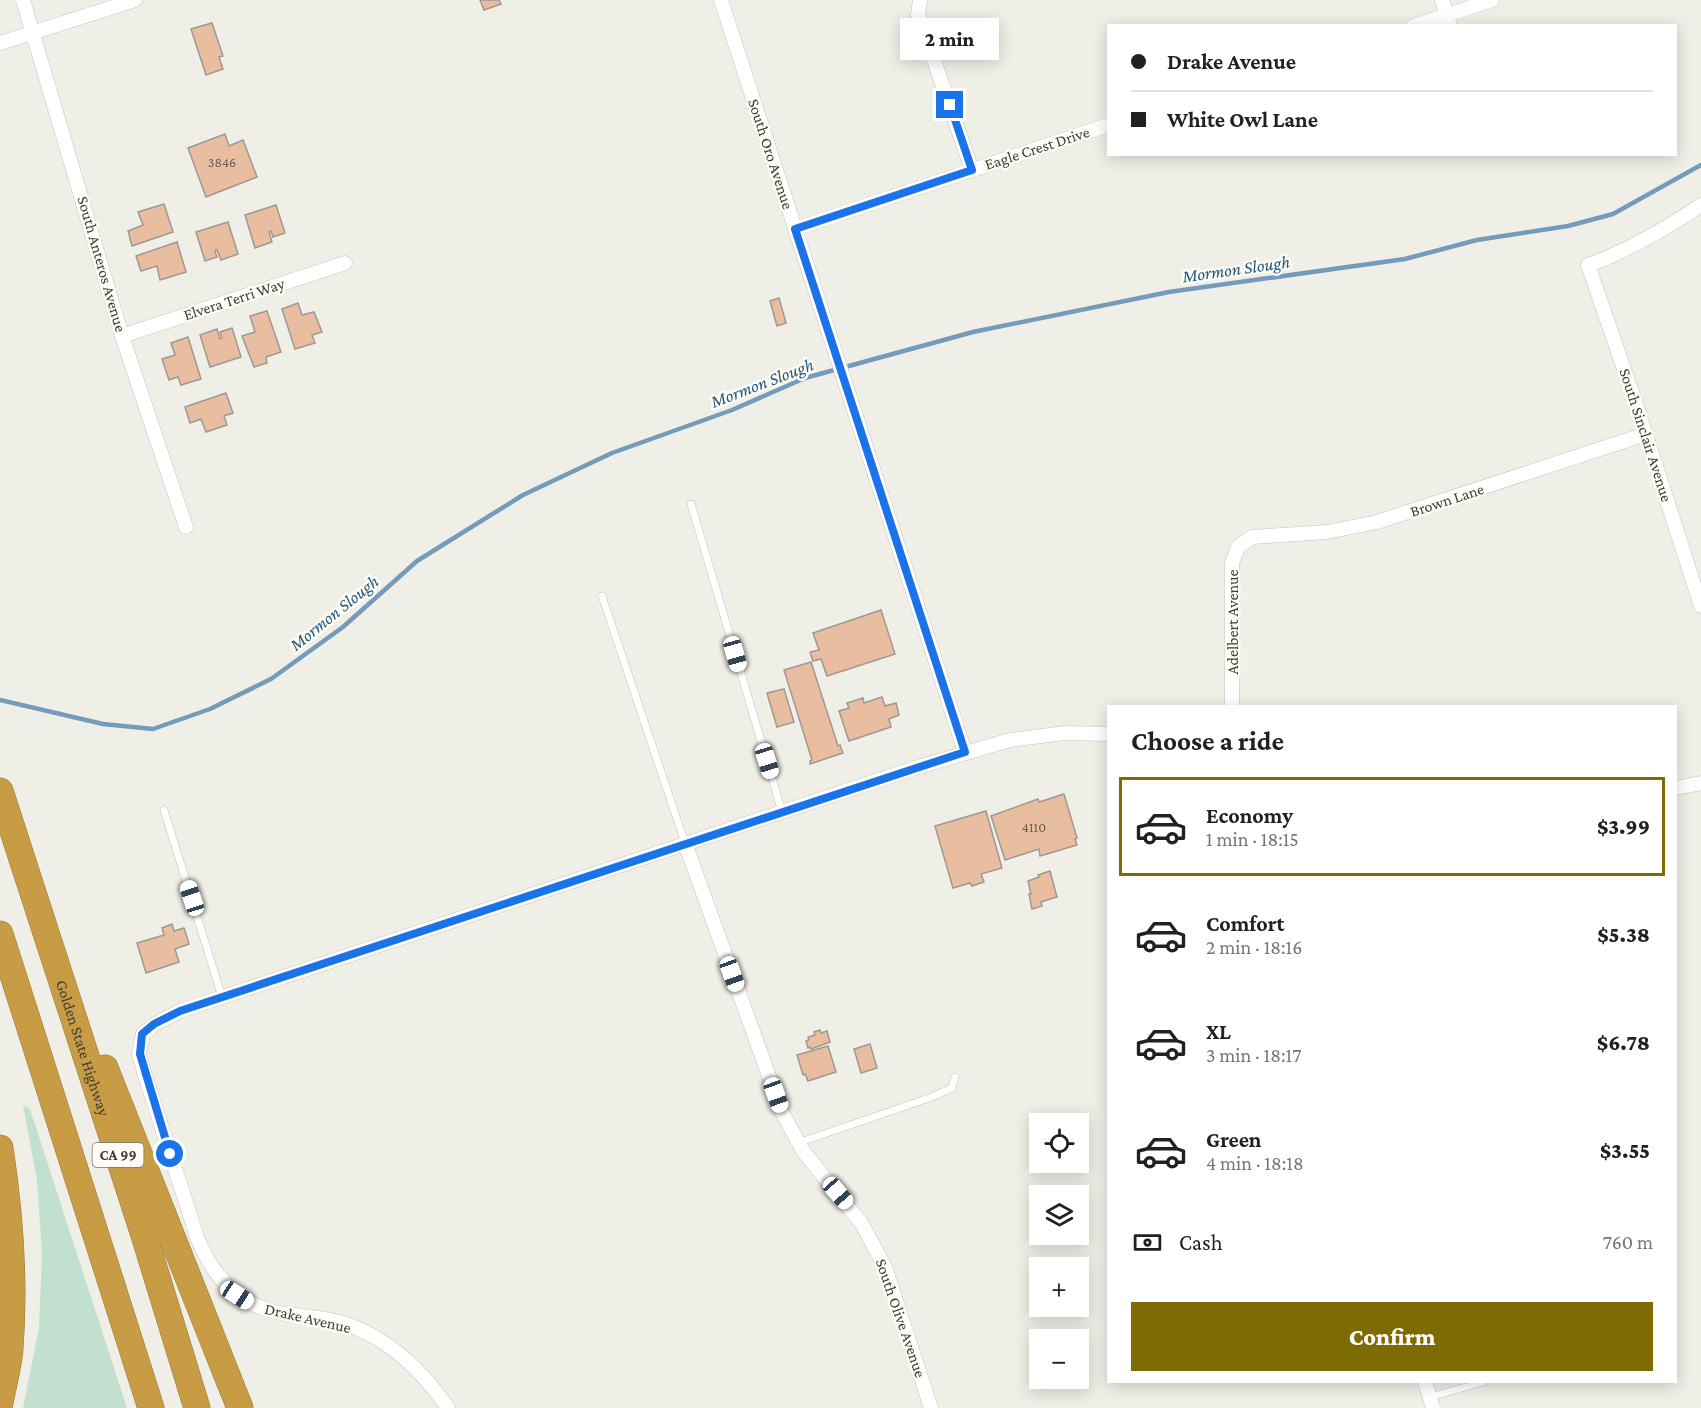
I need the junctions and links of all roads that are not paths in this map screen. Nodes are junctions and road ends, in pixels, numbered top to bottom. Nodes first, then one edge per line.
1 (23, 0) edge
2 (135, 0) edge
3 (721, 0) edge
4 (920, 0) edge
5 (1442, 0) edge
6 (1492, 0) edge
7 (1448, 20) edge
8 (1425, 24) edge
9 (33, 32) junction
10 (0, 44) edge
11 (1107, 125) edge
12 (972, 170) junction
13 (1701, 205) edge
14 (795, 229) junction
15 (345, 262) dead end
16 (122, 336) junction
17 (1646, 434) junction
18 (691, 504) dead end
19 (186, 527) dead end
20 (1244, 541) joint
21 (602, 596) dead end
22 (1701, 606) edge
23 (1232, 705) edge
24 (1107, 734) edge
25 (965, 752) junction
26 (1701, 783) edge
27 (1677, 788) edge
28 (0, 791) edge
29 (164, 810) dead end
30 (782, 812) junction
31 (685, 843) junction
32 (36, 903) junction
33 (0, 934) edge
34 (222, 997) junction
35 (955, 1077) dead end
36 (798, 1143) junction
37 (0, 1148) edge
38 (1425, 1383) edge
39 (1481, 1383) edge
40 (0, 1403) edge
41 (1432, 1403) edge
42 (151, 1408) edge
43 (197, 1408) edge
44 (240, 1408) edge
45 (448, 1408) edge
46 (931, 1408) edge

1 - 9 street, South Anteros Avenue
2 - 9 street
3 - 14 street, South Oro Avenue
4 - 12 street
5 - 7 street
6 - 7 street
7 - 8 street
9 - 10 street
9 - 16 street, South Anteros Avenue
11 - 12 street, Eagle Crest Drive
12 - 14 street, Eagle Crest Drive
13 - 17 street, South Sinclair Avenue
14 - 25 street, South Oro Avenue
15 - 16 street, Elvera Terri Way
16 - 19 street, South Anteros Avenue
17 - 20 street, Brown Lane
17 - 22 street, South Sinclair Avenue
18 - 30 lane
20 - 23 street, Adelbert Avenue
21 - 31 lane
24 - 25 street
25 - 30 street
26 - 27 street
28 - 32 highway, Golden State Highway / CA 99
29 - 34 lane
30 - 31 street
31 - 34 street
31 - 36 street, South Olive Avenue
32 - 43 highway, Golden State Highway / CA 99
32 - 44 highway
33 - 42 highway, CA 99
34 - 45 street, Drake Avenue
35 - 36 lane
36 - 46 street, South Olive Avenue
37 - 40 highway
38 - 41 street
39 - 41 lane

